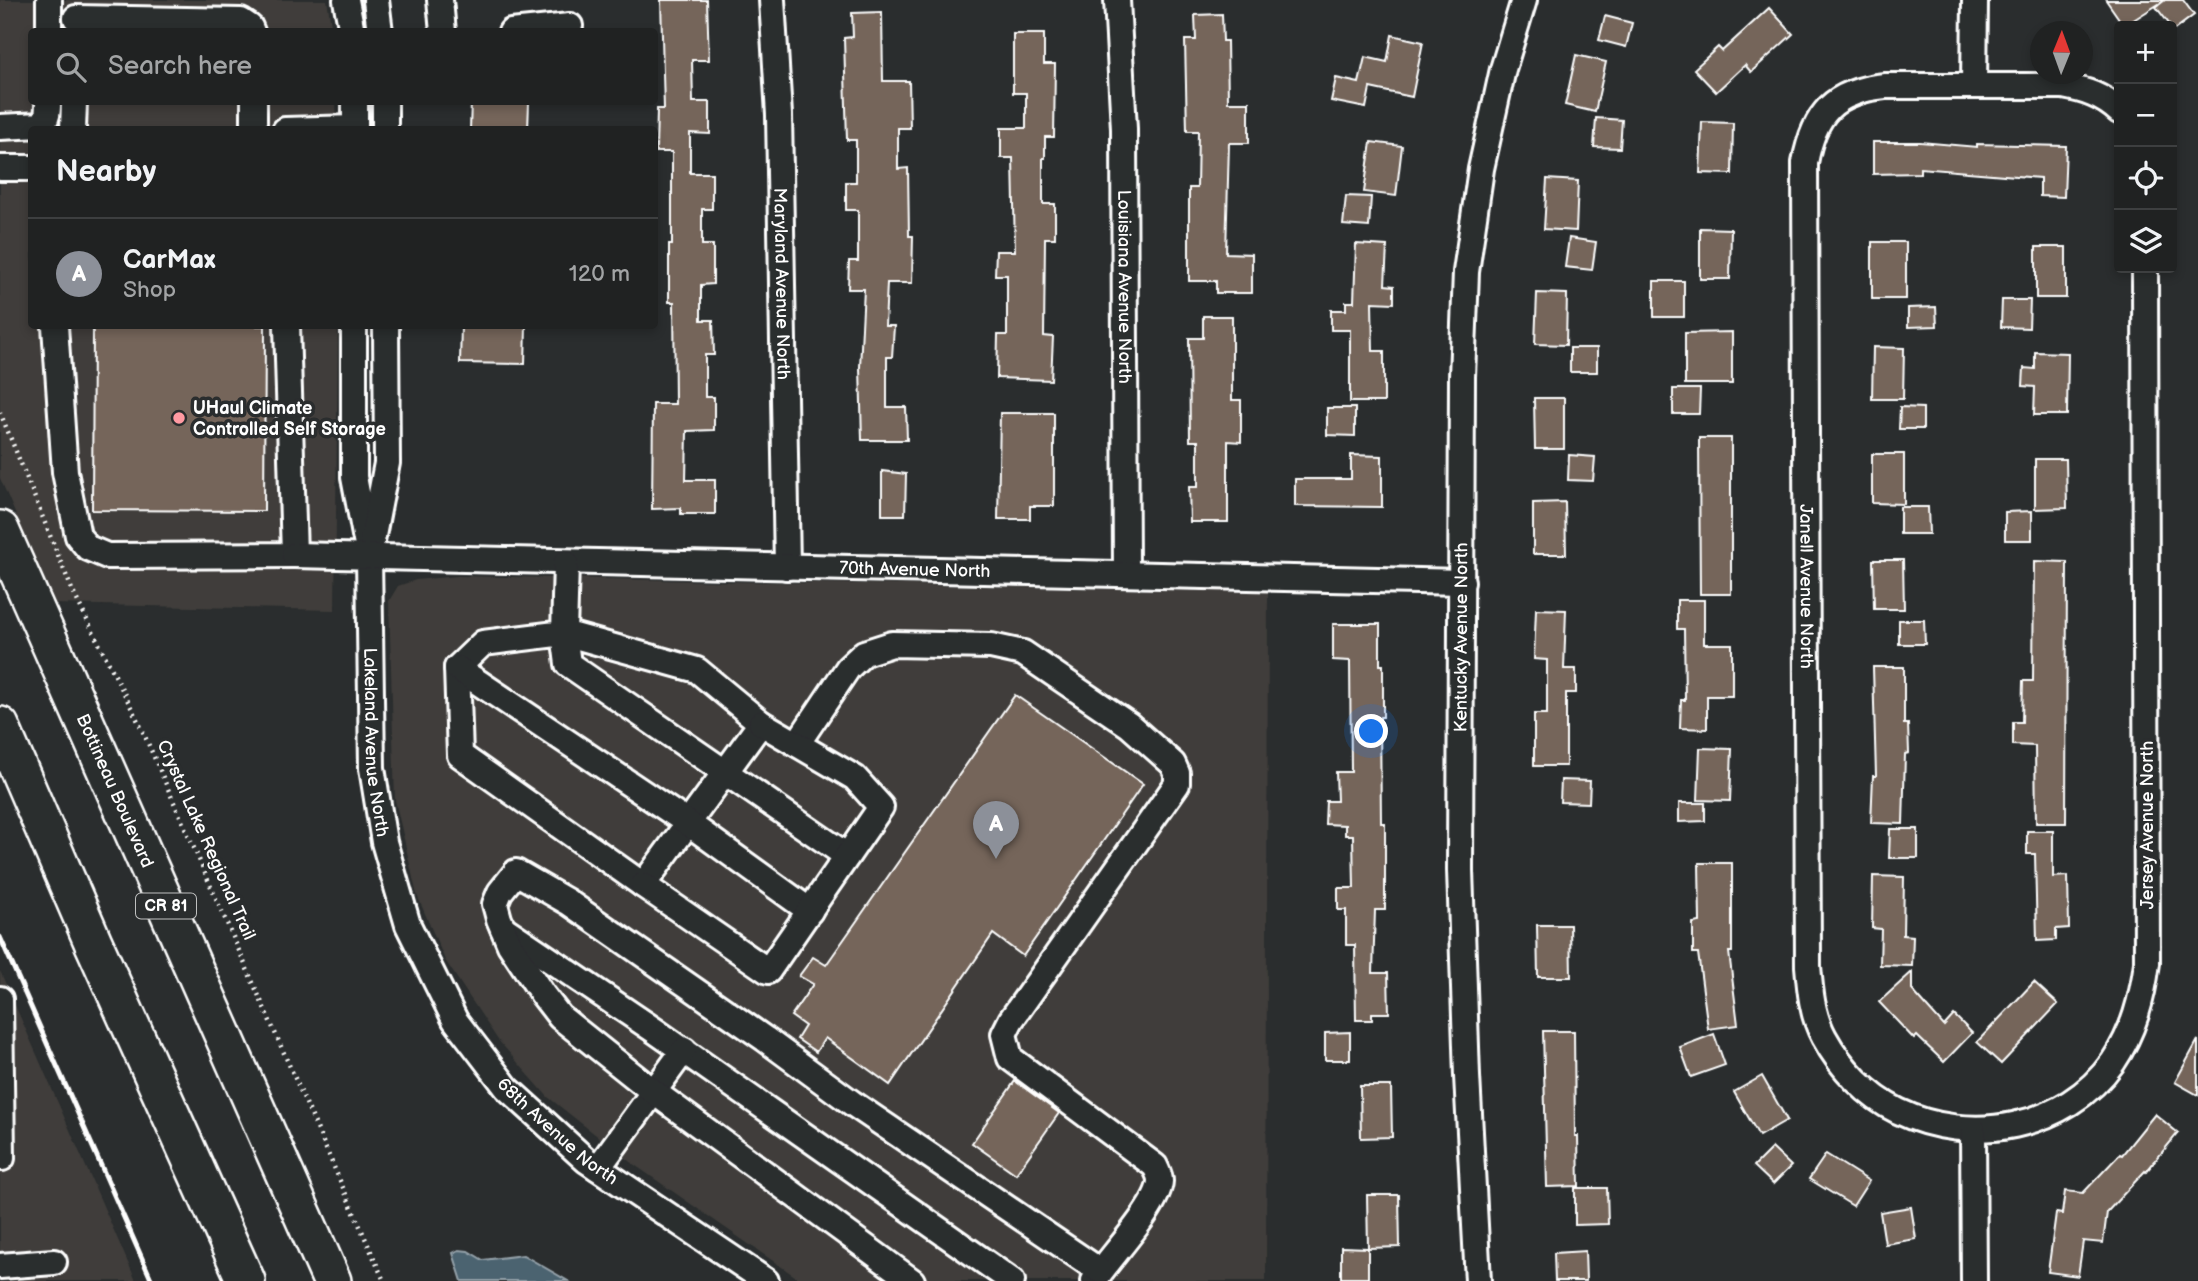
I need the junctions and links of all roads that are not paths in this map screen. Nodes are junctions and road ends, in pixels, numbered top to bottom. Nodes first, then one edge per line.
1 (50, 0) edge
2 (346, 0) edge
3 (376, 0) edge
4 (440, 0) edge
5 (772, 0) edge
6 (1117, 0) edge
7 (1524, 0) edge
8 (1975, 0) edge
9 (76, 17) edge
10 (570, 26) dead end
11 (49, 28) edge
12 (250, 28) edge
13 (351, 28) edge
14 (380, 28) edge
15 (443, 28) edge
16 (550, 28) edge
17 (1974, 86) junction
18 (48, 105) edge
19 (74, 105) edge
20 (254, 105) edge
21 (355, 105) edge
22 (385, 105) edge
23 (2114, 107) edge
24 (73, 126) edge
25 (254, 126) edge
26 (355, 126) edge
27 (386, 126) edge
28 (0, 127) edge
29 (0, 167) edge
30 (28, 168) edge
31 (2145, 273) edge
32 (55, 329) edge
33 (287, 329) edge
34 (354, 329) edge
35 (386, 329) edge
36 (0, 530) edge
37 (294, 555) junction
38 (369, 556) junction
39 (566, 563) junction
40 (788, 567) junction
41 (1126, 574) junction
42 (1462, 582) junction
43 (564, 633) junction
44 (457, 668) junction
45 (761, 723) junction
46 (0, 726) edge
47 (797, 744) junction
48 (724, 773) junction
49 (688, 823) junction
50 (847, 856) junction
51 (643, 885) junction
52 (810, 911) junction
53 (408, 925) joint
54 (503, 928) junction
55 (0, 999) edge
56 (684, 1050) junction
57 (654, 1092) junction
58 (1973, 1129) junction
59 (0, 1158) edge
60 (598, 1168) junction
61 (54, 1262) dead end
62 (0, 1266) edge
63 (1097, 1276) edge
64 (246, 1281) edge
65 (332, 1281) edge
66 (766, 1281) edge
67 (912, 1281) edge
68 (1012, 1281) edge
69 (1478, 1281) edge
70 (1974, 1281) edge

1 - 11 street
2 - 13 street
3 - 14 street
4 - 15 street
5 - 40 street, Maryland Avenue North
6 - 41 street, Louisiana Avenue North
7 - 42 street, Kentucky Avenue North
8 - 17 street
9 - 12 street
10 - 16 street
17 - 23 street
17 - 58 street, Janell Avenue North
18 - 28 street
19 - 24 street
20 - 25 street
21 - 26 street
22 - 27 street
29 - 30 street
31 - 58 street, Jersey Avenue North
32 - 37 street, 70th Avenue North
33 - 37 street
34 - 38 street, Lakeland Avenue North
35 - 38 street, Lakeland Avenue North
36 - 65 highway, Bottineau Boulevard / CR 81
37 - 38 street, 70th Avenue North
38 - 39 street, 70th Avenue North
38 - 53 street, Lakeland Avenue North
39 - 40 street, 70th Avenue North
39 - 43 street
40 - 41 street, 70th Avenue North
41 - 42 street, 70th Avenue North
42 - 69 street, Kentucky Avenue North
43 - 44 street
43 - 45 street
43 - 48 street
44 - 49 street
44 - 51 street
45 - 47 street
45 - 48 street
46 - 64 highway
47 - 50 street
47 - 63 street
48 - 49 street
48 - 50 street
49 - 51 street
49 - 52 street
50 - 52 street
51 - 52 street
53 - 60 street, 68th Avenue North
54 - 56 street
54 - 57 street
54 - 63 street
55 - 59 street
56 - 57 street
56 - 68 street
57 - 60 street
57 - 67 street
58 - 70 street
60 - 66 street, 68th Avenue North
61 - 62 street

